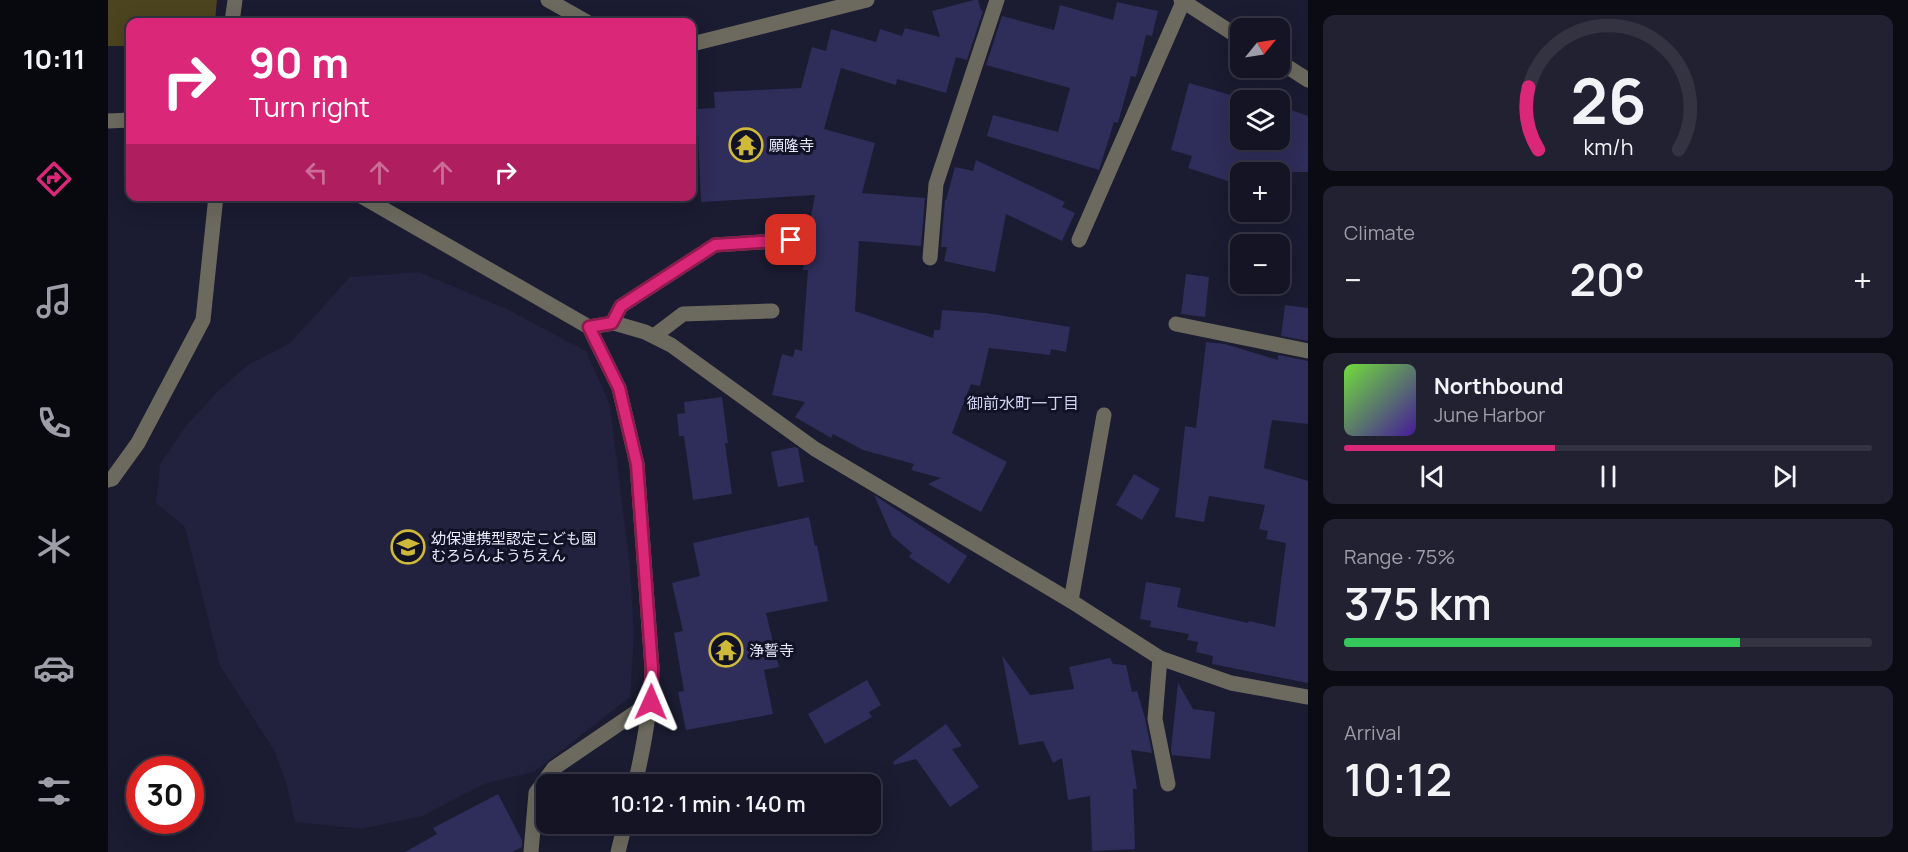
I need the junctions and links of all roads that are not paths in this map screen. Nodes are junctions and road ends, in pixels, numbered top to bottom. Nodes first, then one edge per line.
1 (235, 0) edge
2 (548, 0) edge
3 (867, 0) edge
4 (997, 0) edge
5 (1182, 1) edge
6 (233, 18) edge
7 (580, 18) edge
8 (1230, 32) edge
9 (696, 43) edge
10 (1290, 68) edge
11 (1308, 80) edge
12 (126, 120) edge
13 (108, 122) edge
14 (215, 201) edge
15 (370, 201) edge
16 (791, 240) dead end
17 (1079, 240) dead end
18 (930, 258) dead end
19 (772, 311) dead end
20 (612, 323) junction
21 (1176, 324) dead end
22 (589, 327) junction
23 (654, 336) junction
24 (1308, 351) edge
25 (1104, 415) dead end
26 (108, 480) edge
27 (1071, 601) junction
28 (1160, 658) junction
29 (1308, 697) edge
30 (651, 702) junction
31 (637, 774) edge
32 (1168, 784) dead end
33 (622, 834) edge
34 (531, 852) edge
35 (618, 852) edge

1 - 6 street
2 - 7 street
3 - 9 street
4 - 18 street
5 - 8 street
5 - 17 street
10 - 11 street
12 - 13 street
14 - 26 street
15 - 22 street
16 - 20 street
19 - 23 street
20 - 22 street
20 - 23 street
21 - 24 street
22 - 30 street
23 - 27 street
25 - 27 street
27 - 28 street
28 - 29 street
28 - 32 street
30 - 31 street
30 - 34 street
33 - 35 street

